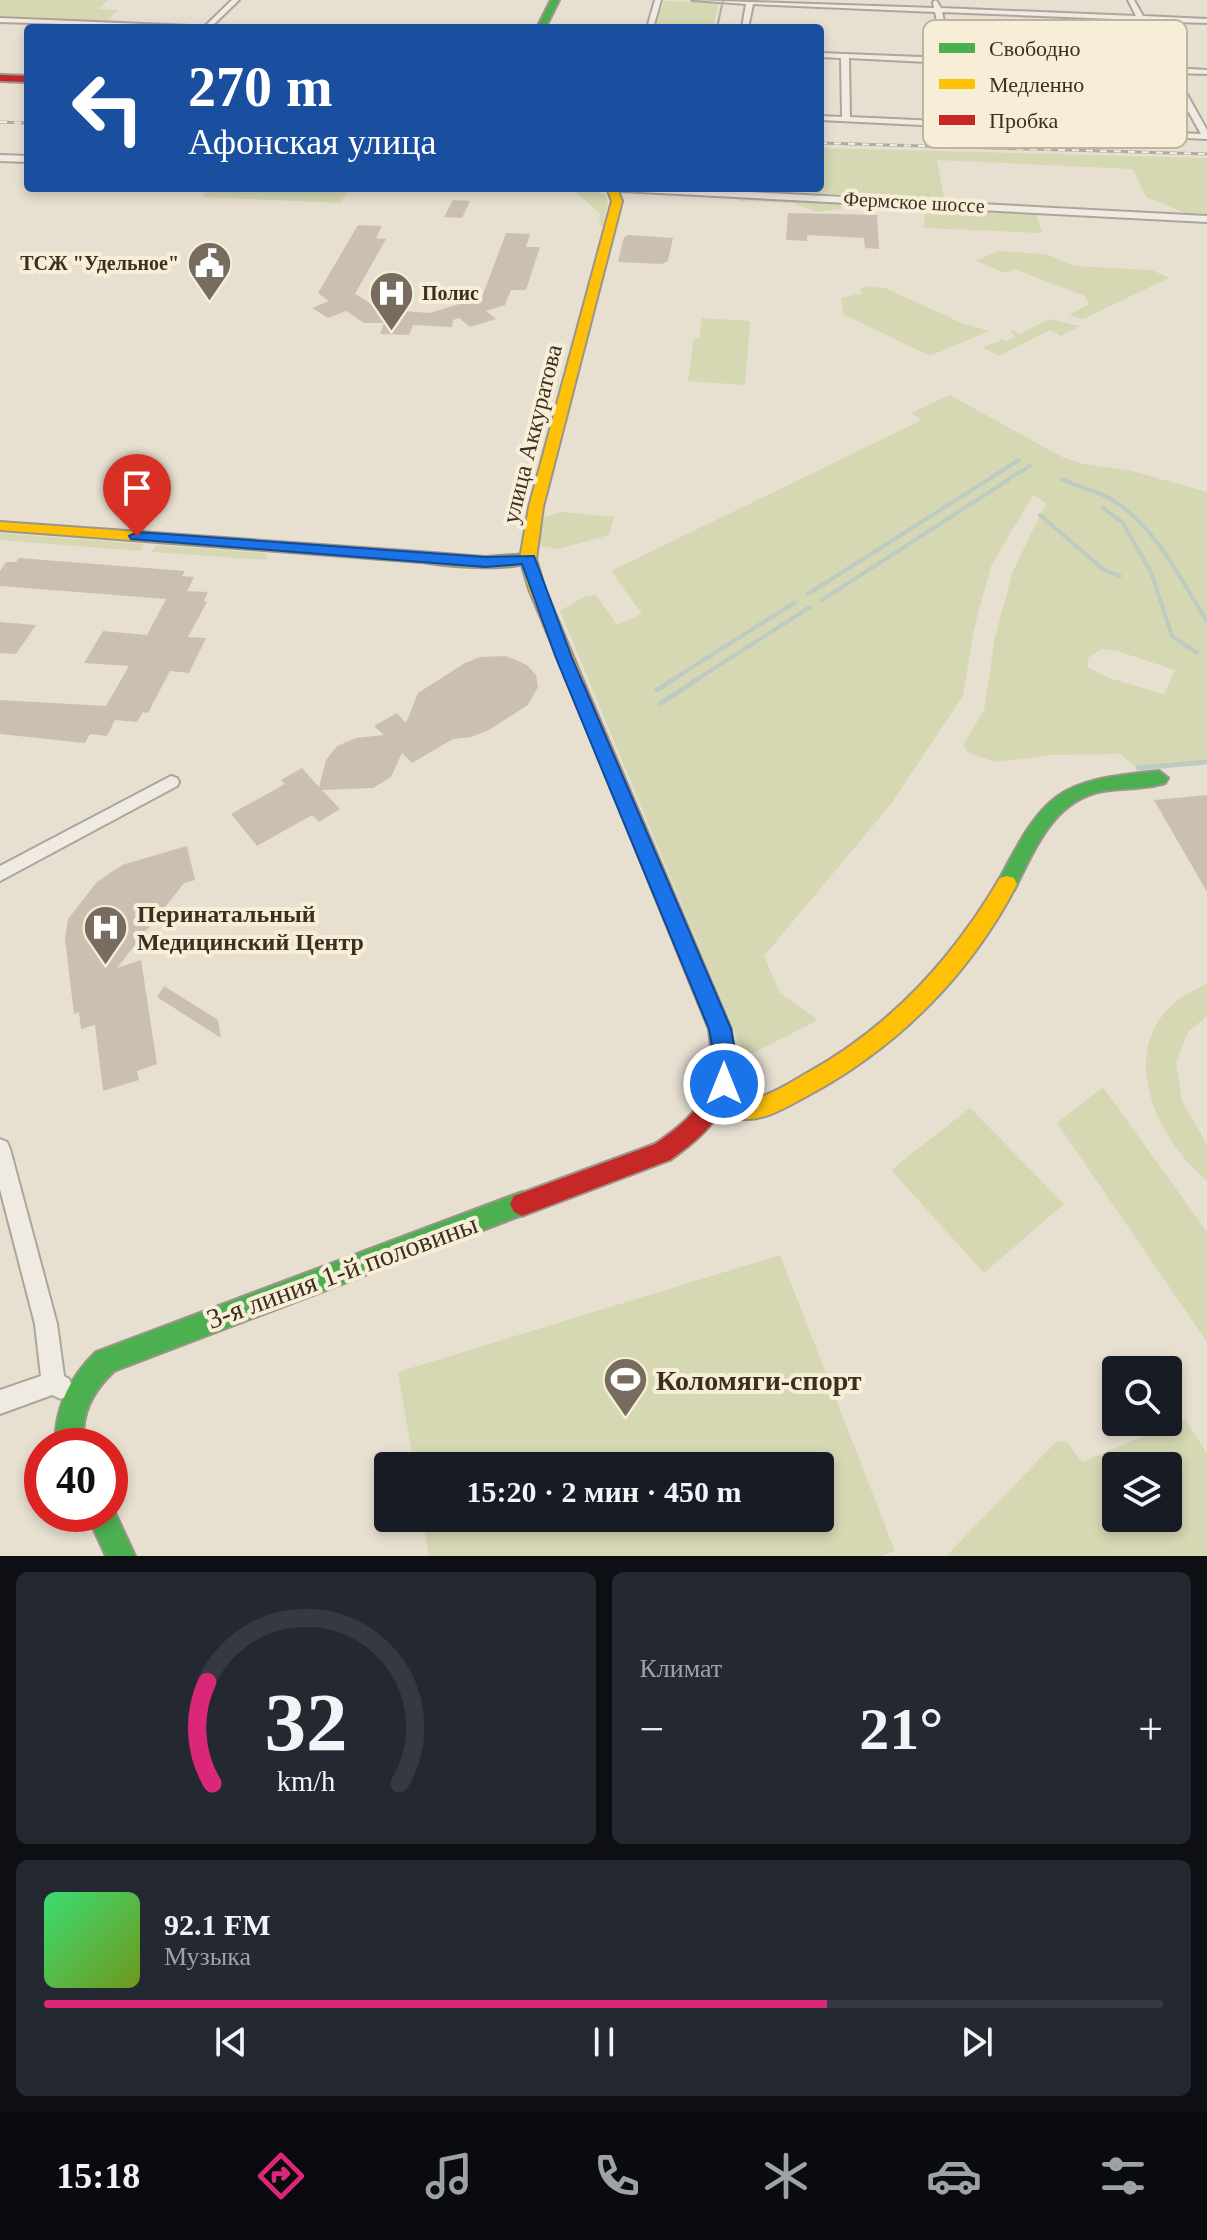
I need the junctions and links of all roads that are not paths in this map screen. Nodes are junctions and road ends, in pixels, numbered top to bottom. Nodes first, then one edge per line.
1 (236, 0) edge
2 (555, 0) edge
3 (658, 0) edge
4 (695, 0) edge
5 (936, 0) edge
6 (1131, 0) edge
7 (749, 1) edge
8 (938, 10) junction
9 (1141, 18) junction
10 (4, 20) edge
11 (940, 20) edge
12 (1185, 20) edge
13 (1187, 20) edge
14 (1207, 21) edge
15 (98, 24) edge
16 (210, 24) edge
17 (543, 24) edge
18 (651, 24) edge
19 (746, 24) edge
20 (0, 26) edge
21 (824, 55) edge
22 (845, 56) junction
23 (923, 60) edge
24 (1187, 71) edge
25 (1207, 72) edge
26 (0, 78) edge
27 (24, 79) edge
28 (1187, 102) edge
29 (824, 118) edge
30 (846, 119) junction
31 (923, 123) edge
32 (1187, 136) edge
33 (1207, 137) edge
34 (0, 158) edge
35 (24, 159) edge
36 (614, 192) edge
37 (697, 192) edge
38 (1207, 219) edge
39 (0, 526) edge
40 (528, 559) junction
41 (1159, 778) dead end
42 (171, 782) dead end
43 (0, 874) edge
44 (717, 1101) junction
45 (695, 1130) joint
46 (0, 1149) edge
47 (53, 1383) junction
48 (76, 1394) junction
49 (0, 1402) edge
50 (69, 1428) edge
51 (110, 1532) edge
52 (121, 1556) edge

1 - 16 street
2 - 17 street
3 - 18 street
4 - 7 street
5 - 8 street
6 - 9 street
7 - 8 street
7 - 19 street
8 - 9 street
8 - 11 street
9 - 12 street
10 - 15 street
10 - 20 street
13 - 14 street
21 - 22 street
22 - 23 street
22 - 30 street
24 - 25 street
26 - 27 street
28 - 33 street
29 - 30 street
30 - 31 street
32 - 33 street
34 - 35 street
36 - 40 street, улица Аккуратова
37 - 38 street, Фермское шоссе
39 - 40 street
40 - 44 street, улица Аккуратова
41 - 44 street
42 - 43 street
44 - 45 street, улица Аккуратова
45 - 48 street, 3-я линия 1-й половины
46 - 47 street
47 - 48 street
47 - 49 street
48 - 50 street
51 - 52 street

